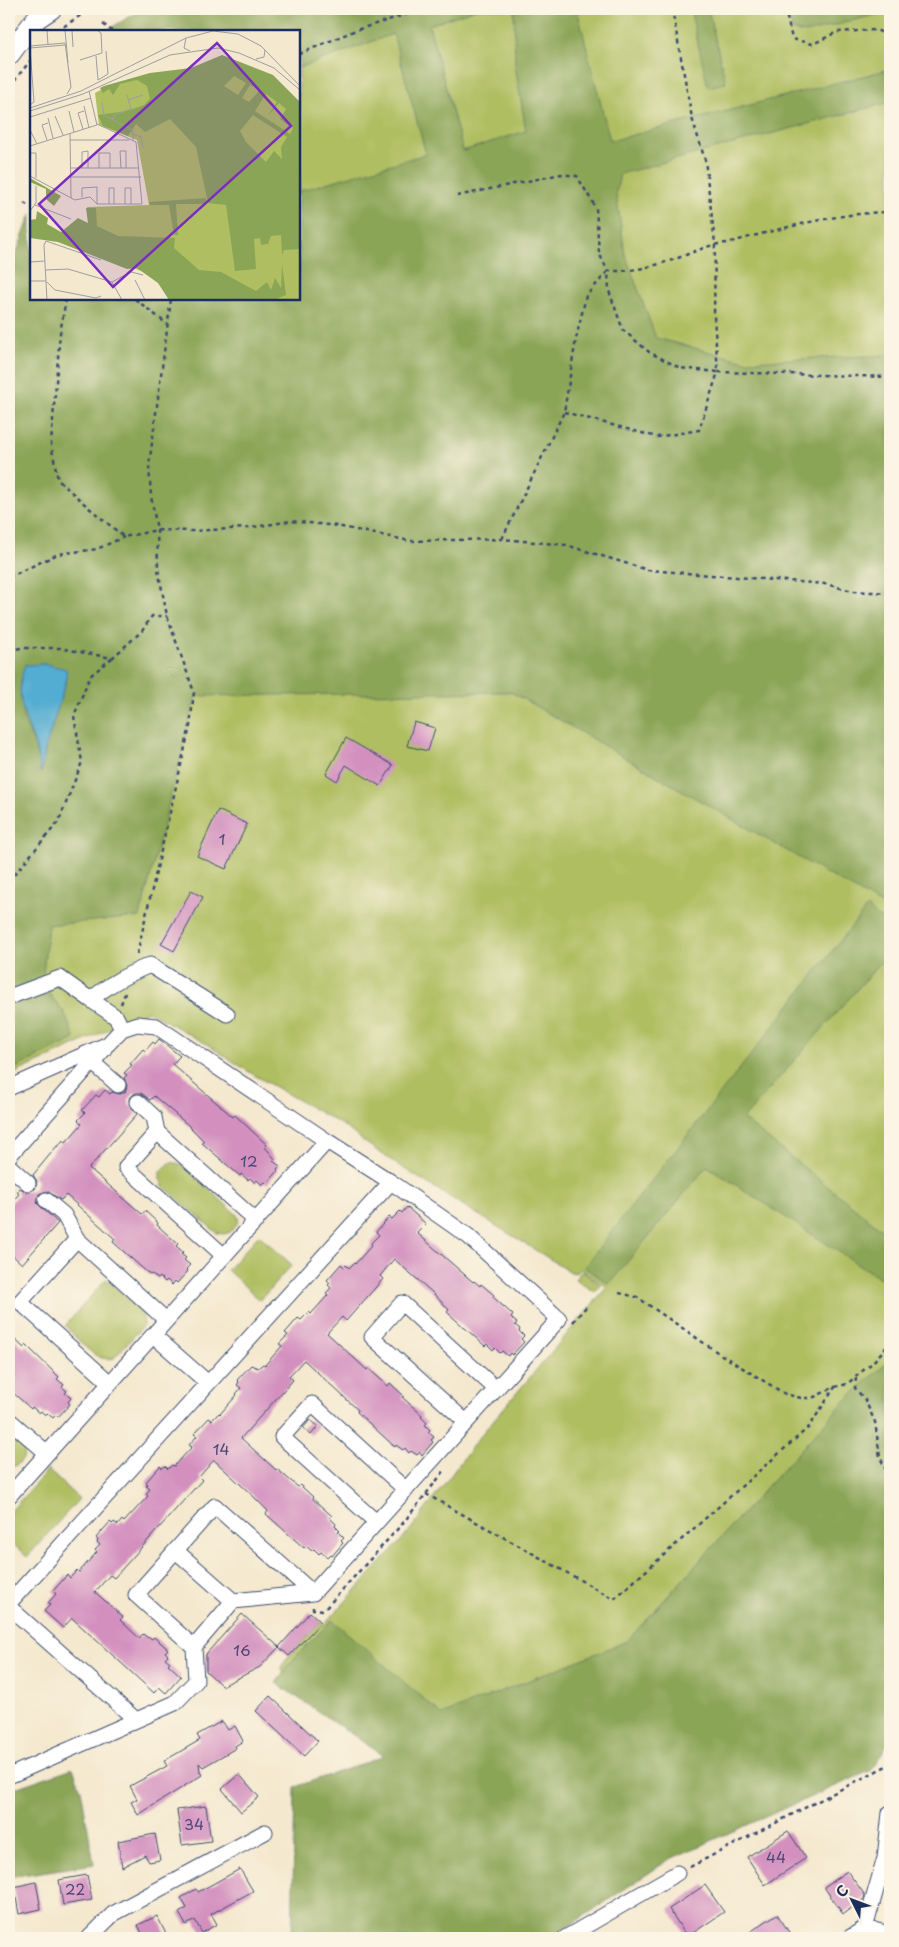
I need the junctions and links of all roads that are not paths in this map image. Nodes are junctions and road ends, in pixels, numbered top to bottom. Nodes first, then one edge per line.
1 (51, 9) edge
2 (9, 55) edge
3 (9, 997) edge
4 (91, 1000) junction
5 (228, 1014) dead end
6 (119, 1023) junction
7 (108, 1044) junction
8 (92, 1062) junction
9 (118, 1085) dead end
10 (9, 1088) edge
11 (138, 1102) dead end
12 (157, 1132) junction
13 (327, 1141) junction
14 (9, 1156) edge
15 (9, 1166) edge
16 (391, 1182) junction
17 (28, 1183) dead end
18 (46, 1200) dead end
19 (256, 1221) junction
20 (77, 1239) junction
21 (224, 1256) junction
22 (14, 1301) edge
23 (166, 1320) junction
24 (154, 1335) junction
25 (110, 1383) junction
26 (208, 1383) junction
27 (496, 1389) junction
28 (9, 1420) edge
29 (466, 1422) junction
30 (47, 1453) junction
31 (11, 1490) edge
32 (406, 1490) junction
33 (376, 1522) junction
34 (176, 1550) junction
35 (313, 1593) junction
36 (233, 1601) junction
37 (9, 1603) edge
38 (9, 1607) edge
39 (194, 1647) junction
40 (136, 1720) junction
41 (9, 1776) edge
42 (890, 1813) edge
43 (265, 1832) dead end
44 (677, 1873) road end
45 (865, 1928) junction
46 (890, 1934) edge
47 (89, 1938) edge
48 (565, 1938) edge
49 (849, 1938) edge

1 - 2 main road
3 - 4 street
4 - 5 street
4 - 6 street
6 - 7 street
6 - 13 street
7 - 8 street
7 - 10 street
8 - 9 street
8 - 14 street
11 - 12 street
12 - 19 street
12 - 21 street
13 - 16 street
13 - 19 street
15 - 17 street
16 - 26 street
16 - 27 street
18 - 20 street
19 - 21 street
20 - 22 street
20 - 23 street
21 - 23 street
22 - 25 street
23 - 24 street
24 - 25 street
24 - 26 street
25 - 30 street
26 - 37 street
27 - 29 street
27 - 29 street
28 - 30 street
29 - 32 street
30 - 31 street
32 - 33 street
32 - 33 street
33 - 35 street
34 - 35 street
34 - 36 street
34 - 39 street
35 - 36 street
36 - 39 street
38 - 40 street
39 - 40 street
40 - 41 street
42 - 45 street
43 - 47 street
44 - 48 street
45 - 46 street
45 - 49 street

